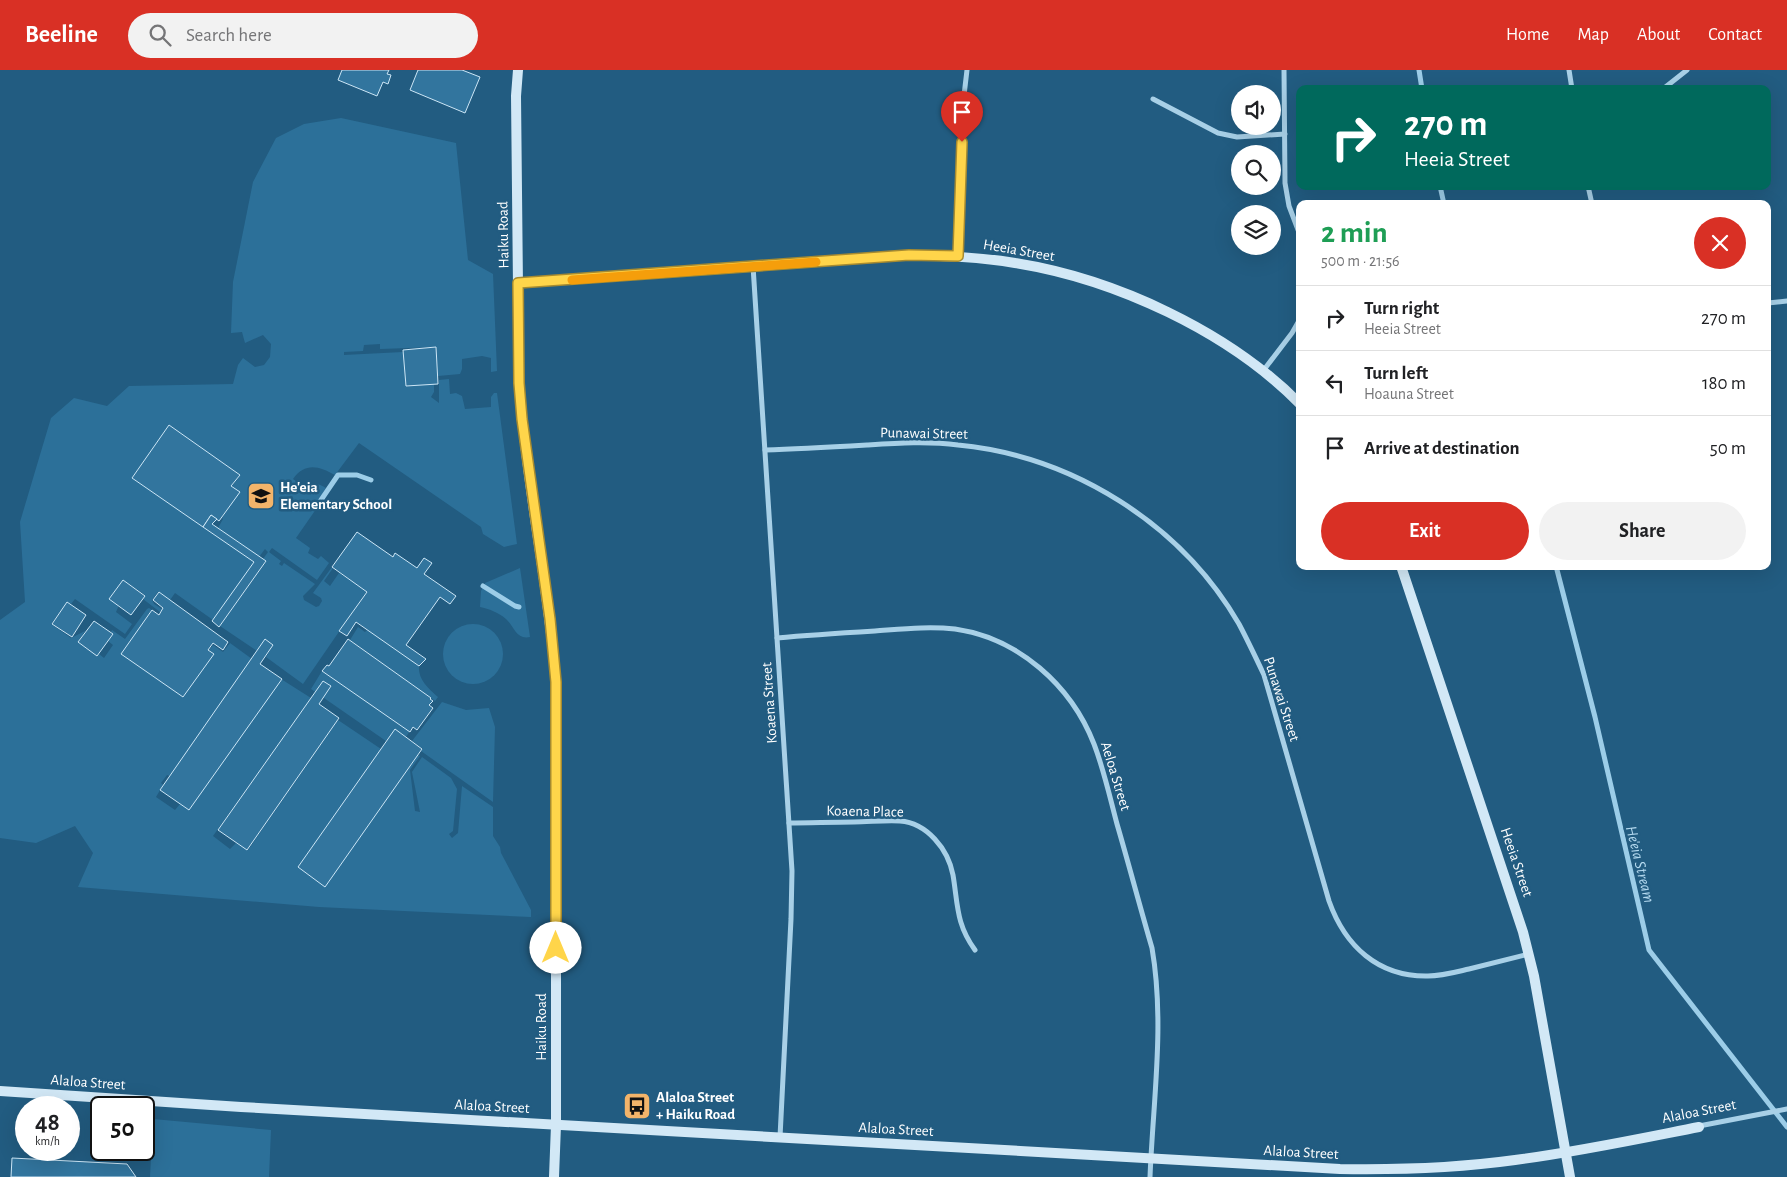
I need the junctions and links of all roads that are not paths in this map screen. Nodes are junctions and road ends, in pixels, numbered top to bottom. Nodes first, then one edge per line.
1 (518, 70) edge
2 (967, 70) edge
3 (1284, 70) edge
4 (1569, 70) edge
5 (1687, 70) edge
6 (1571, 85) edge
7 (1668, 85) edge
8 (1153, 99) dead end
9 (1285, 134) junction
10 (1296, 224) edge
11 (958, 256) junction
12 (754, 266) junction
13 (518, 283) junction
14 (1787, 301) edge
15 (1771, 303) edge
16 (1296, 326) edge
17 (1263, 372) junction
18 (1296, 401) edge
19 (765, 450) junction
20 (1402, 570) edge
21 (777, 638) junction
22 (789, 823) junction
23 (975, 950) dead end
24 (1529, 954) junction
25 (0, 1092) edge
26 (1787, 1109) edge
27 (556, 1125) junction
28 (1699, 1126) joint
29 (780, 1138) junction
30 (1566, 1153) junction
31 (1150, 1158) junction
32 (554, 1177) edge
33 (1150, 1177) edge
34 (1570, 1177) edge

1 - 13 street, Haiku Road
2 - 11 street
3 - 9 street
4 - 6 street
5 - 7 street
8 - 9 street
9 - 10 street
11 - 12 street, Heeia Street
11 - 17 street, Heeia Street
12 - 13 street, Heeia Street
12 - 19 street, Koaena Street
13 - 27 street, Haiku Road
14 - 15 street
16 - 17 street
17 - 18 street, Heeia Street
19 - 21 street, Koaena Street
19 - 24 street, Punawai Street
20 - 24 street, Heeia Street
21 - 22 street, Koaena Street
21 - 31 street, Aeloa Street
22 - 23 street, Koaena Place
22 - 29 street, Koaena Street
24 - 30 street, Heeia Street
25 - 27 street, Alaloa Street
26 - 28 street, Alaloa Street
27 - 29 street, Alaloa Street
27 - 32 street, Haiku Road
28 - 30 street, Alaloa Street
29 - 31 street, Alaloa Street
30 - 31 street, Alaloa Street
30 - 34 street, Heeia Street
31 - 33 street, Aeloa Street

